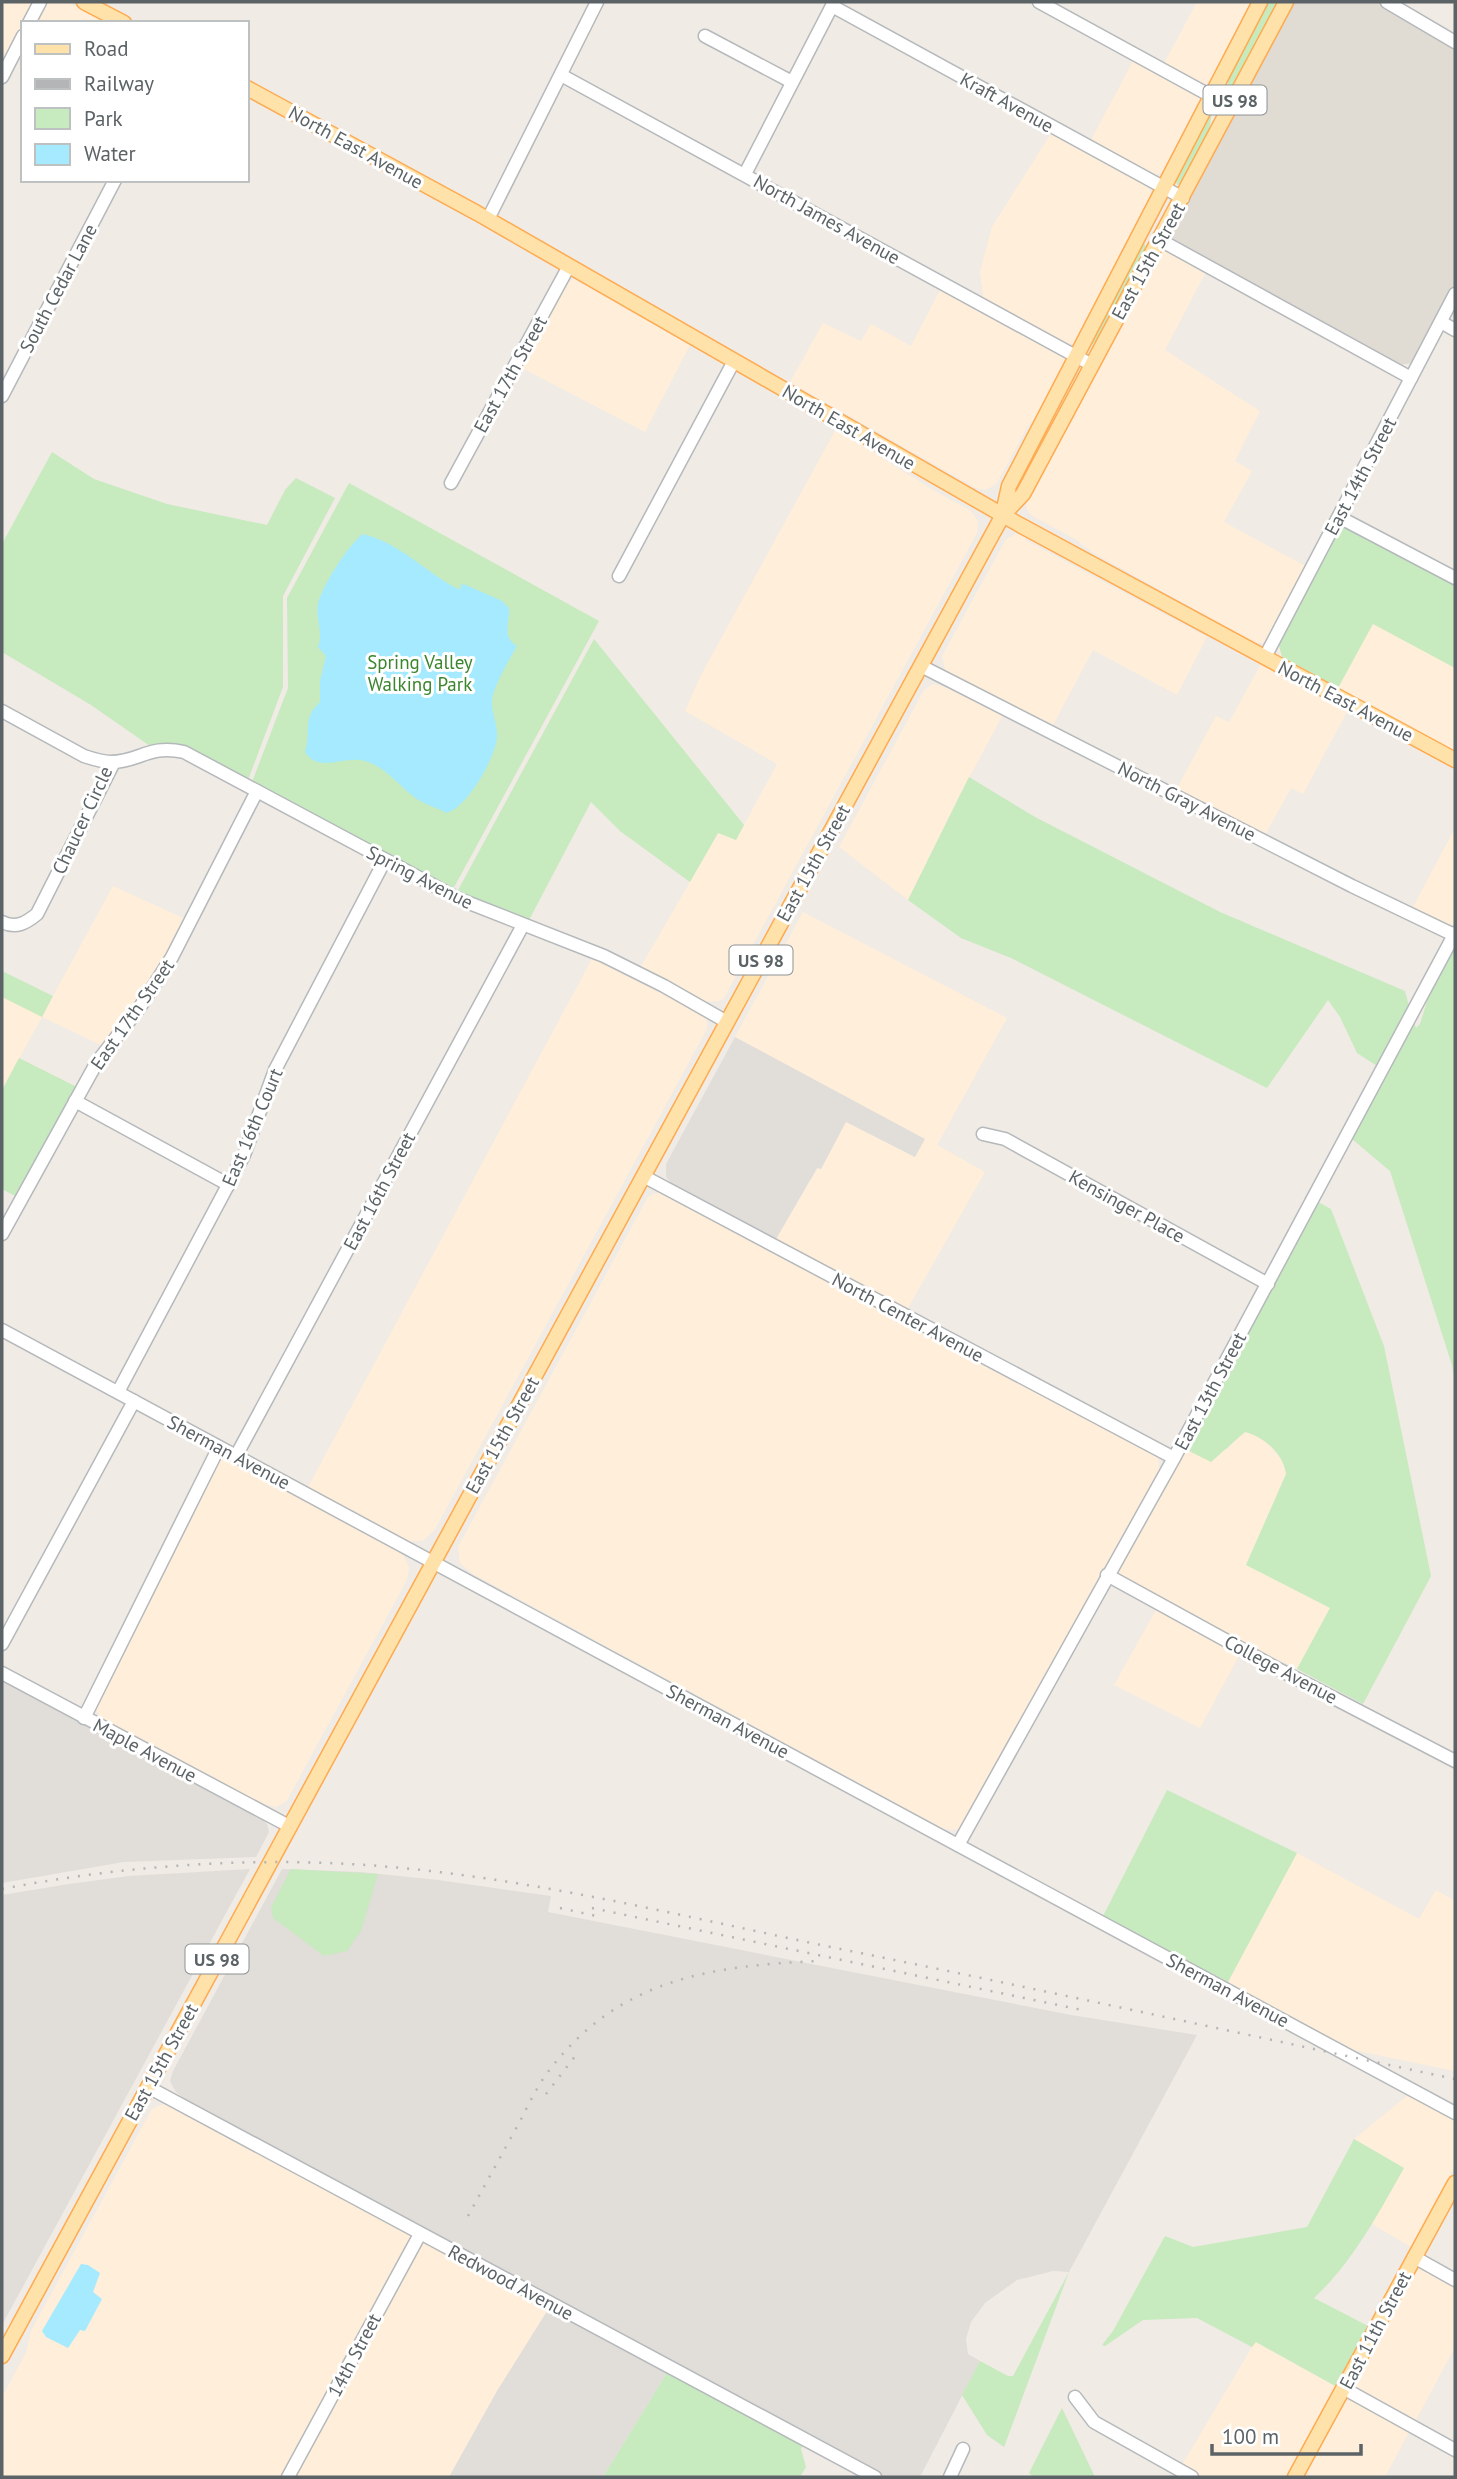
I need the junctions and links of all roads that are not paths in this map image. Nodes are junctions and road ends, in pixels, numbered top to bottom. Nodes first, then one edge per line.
1 (40, 2) edge
2 (84, 2) edge
3 (597, 2) edge
4 (1040, 2) edge
5 (1259, 2) edge
6 (1286, 2) edge
7 (1387, 2) edge
8 (833, 4) edge
9 (30, 21) edge
10 (120, 21) edge
11 (705, 36) dead end
12 (21, 40) edge
13 (1455, 42) edge
14 (561, 75) junction
15 (2, 77) edge
16 (792, 82) junction
17 (248, 89) edge
18 (1210, 96) junction
19 (1231, 107) junction
20 (745, 174) junction
21 (114, 182) edge
22 (1162, 187) junction
23 (1183, 198) junction
24 (1150, 211) junction
25 (488, 219) junction
26 (1160, 240) junction
27 (1132, 246) junction
28 (569, 266) junction
29 (1455, 294) edge
30 (1441, 322) junction
31 (1455, 330) edge
32 (1076, 357) junction
33 (734, 361) junction
34 (1091, 365) junction
35 (1411, 377) junction
36 (2, 396) edge
37 (451, 483) dead end
38 (1003, 515) junction
39 (1339, 517) junction
40 (619, 576) dead end
41 (1455, 578) edge
42 (1265, 657) junction
43 (921, 666) junction
44 (2, 710) edge
45 (1455, 760) edge
46 (114, 762) junction
47 (257, 791) junction
48 (384, 860) junction
49 (2, 922) edge
50 (523, 925) junction
51 (1455, 934) edge
52 (727, 1022) junction
53 (75, 1101) junction
54 (983, 1135) dead end
55 (643, 1176) junction
56 (229, 1185) junction
57 (2, 1234) edge
58 (1268, 1284) junction
59 (2, 1329) edge
60 (118, 1392) junction
61 (134, 1401) junction
62 (219, 1447) junction
63 (236, 1456) junction
64 (1174, 1458) junction
65 (433, 1562) junction
66 (1107, 1575) junction
67 (2, 1644) edge
68 (2, 1672) edge
69 (84, 1718) junction
70 (1455, 1761) edge
71 (289, 1826) junction
72 (958, 1845) junction
73 (148, 2087) junction
74 (1455, 2113) edge
75 (1455, 2183) edge
76 (420, 2234) junction
77 (1414, 2257) junction
78 (1455, 2280) edge
79 (2, 2356) edge
80 (1343, 2388) junction
81 (1074, 2397) dead end
82 (963, 2449) dead end
83 (1455, 2450) edge
84 (288, 2477) edge
85 (875, 2477) edge
86 (950, 2477) edge
87 (1192, 2477) edge
88 (1295, 2477) edge

1 - 9 street
2 - 10 main road
3 - 14 street
4 - 18 street
5 - 18 main road, East 15th Street / US 98
6 - 19 main road, East 15th Street / US 98
7 - 13 street
8 - 16 street
8 - 22 street, Kraft Avenue
11 - 16 street
12 - 15 street
14 - 20 street, North James Avenue
14 - 25 street
16 - 20 street
17 - 25 main road, North East Avenue
18 - 19 street
18 - 22 main road, East 15th Street / US 98
19 - 23 main road, East 15th Street / US 98
20 - 32 street, North James Avenue
21 - 36 street, South Cedar Lane
22 - 23 street, Kraft Avenue
22 - 24 main road, East 15th Street / US 98
23 - 26 main road, East 15th Street / US 98
24 - 26 main road
24 - 27 main road, East 15th Street / US 98
25 - 28 main road, North East Avenue
26 - 27 main road
26 - 34 main road, East 15th Street / US 98
26 - 35 street
27 - 32 main road, East 15th Street / US 98
28 - 33 main road, North East Avenue
28 - 37 street, East 17th Street
29 - 30 street, East 14th Street
30 - 31 street
30 - 35 street, East 14th Street
32 - 34 street, North James Avenue
32 - 38 main road, East 15th Street / US 98
33 - 38 main road, North East Avenue
33 - 40 street
34 - 38 main road, East 15th Street / US 98
35 - 39 street, East 14th Street
38 - 42 main road, North East Avenue
38 - 43 main road, East 15th Street / US 98
39 - 41 street
39 - 42 street, East 14th Street
42 - 45 main road, North East Avenue
43 - 51 street, North Gray Avenue
43 - 52 main road, East 15th Street / US 98
44 - 46 street, Chaucer Circle
46 - 47 street, Spring Avenue
46 - 49 street, Chaucer Circle
47 - 48 street, Spring Avenue
47 - 53 street, East 17th Street
48 - 50 street, Spring Avenue
48 - 56 street, East 16th Court
50 - 52 street, Spring Avenue
50 - 63 street, East 16th Street
51 - 58 street, East 13th Street
52 - 55 main road, East 15th Street / US 98
53 - 56 street
53 - 57 street, East 17th Street
54 - 58 street, Kensinger Place
55 - 64 street, North Center Avenue
55 - 65 main road, East 15th Street / US 98
56 - 60 street, East 16th Court
58 - 64 street, East 13th Street
59 - 60 street, Sherman Avenue
60 - 61 street, Sherman Avenue
61 - 62 street, Sherman Avenue
61 - 67 street
62 - 63 street, Sherman Avenue
62 - 69 street
63 - 65 street, Sherman Avenue
64 - 66 street, East 13th Street
65 - 71 main road, East 15th Street / US 98
65 - 72 street, Sherman Avenue
66 - 70 street, College Avenue
66 - 72 street, East 13th Street
68 - 69 street, Maple Avenue
69 - 71 street, Maple Avenue
71 - 73 main road, East 15th Street / US 98
72 - 74 street, Sherman Avenue
73 - 76 street, Redwood Avenue
73 - 79 main road, East 15th Street / US 98
75 - 77 main road, East 11th Street
76 - 84 street, 14th Street
76 - 85 street, Redwood Avenue
77 - 78 street
77 - 80 main road, East 11th Street
80 - 83 street
80 - 88 main road, East 11th Street
81 - 87 street
82 - 86 street

